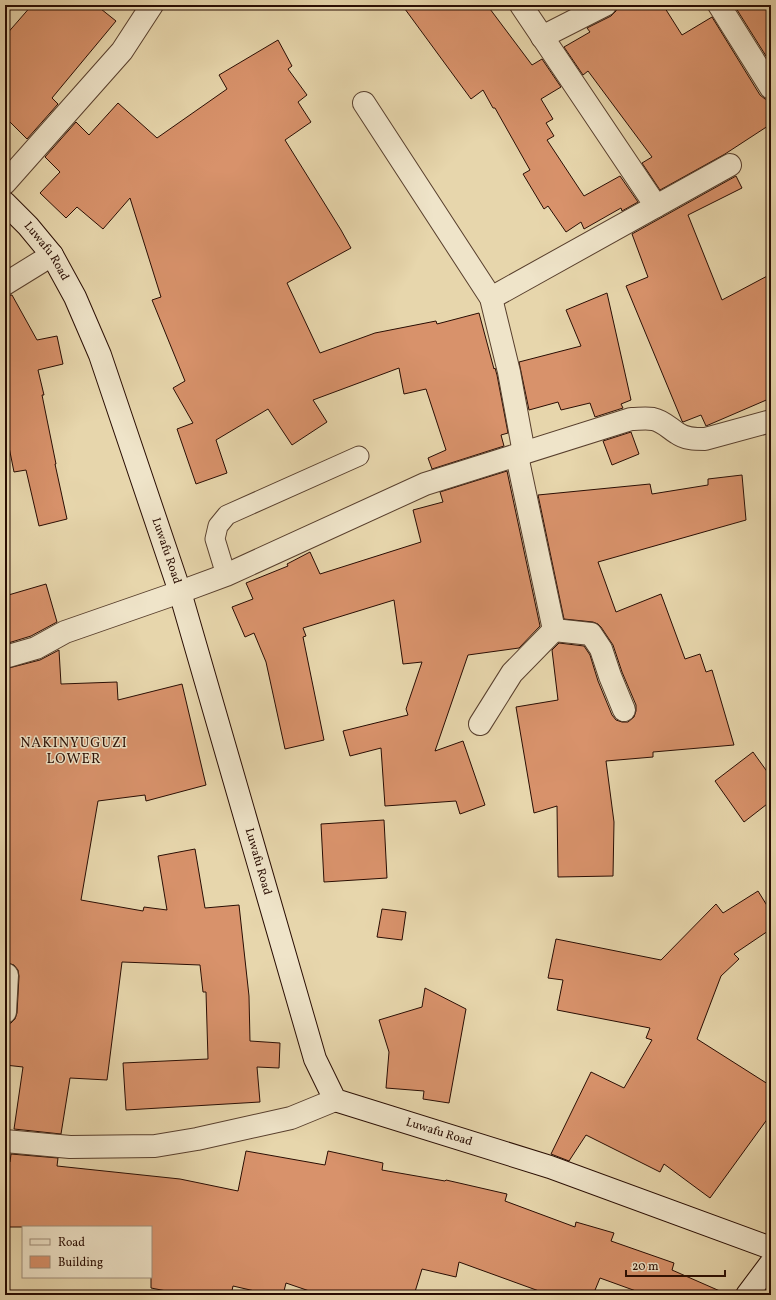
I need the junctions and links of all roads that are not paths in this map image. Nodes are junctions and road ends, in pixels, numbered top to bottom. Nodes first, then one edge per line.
1 (152, 5) edge
2 (521, 5) edge
3 (605, 5) edge
4 (719, 5) edge
5 (542, 37) junction
6 (771, 88) edge
7 (364, 103) dead end
8 (730, 165) dead end
9 (5, 183) edge
10 (5, 203) edge
11 (656, 206) junction
12 (52, 256) junction
13 (5, 284) edge
14 (491, 298) junction
15 (771, 421) edge
16 (520, 455) junction
17 (360, 456) dead end
18 (226, 575) junction
19 (180, 592) junction
20 (554, 630) junction
21 (5, 657) edge
22 (624, 710) dead end
23 (480, 724) dead end
24 (7, 975) dead end
25 (5, 1012) edge
26 (335, 1100) junction
27 (5, 1141) edge
28 (771, 1248) edge
29 (771, 1263) edge
30 (747, 1295) edge

1 - 9 street
2 - 5 street
3 - 5 street
4 - 6 street
5 - 11 street
7 - 14 street
8 - 11 street
10 - 12 street, Luwafu Road
11 - 14 street
12 - 13 street
12 - 19 street, Luwafu Road
14 - 16 street
15 - 16 street
16 - 18 street
16 - 20 street
17 - 18 lane
18 - 19 street
19 - 21 street
19 - 26 street, Luwafu Road
20 - 22 street
20 - 23 street
24 - 25 street
26 - 27 street
26 - 28 street, Luwafu Road
29 - 30 street

